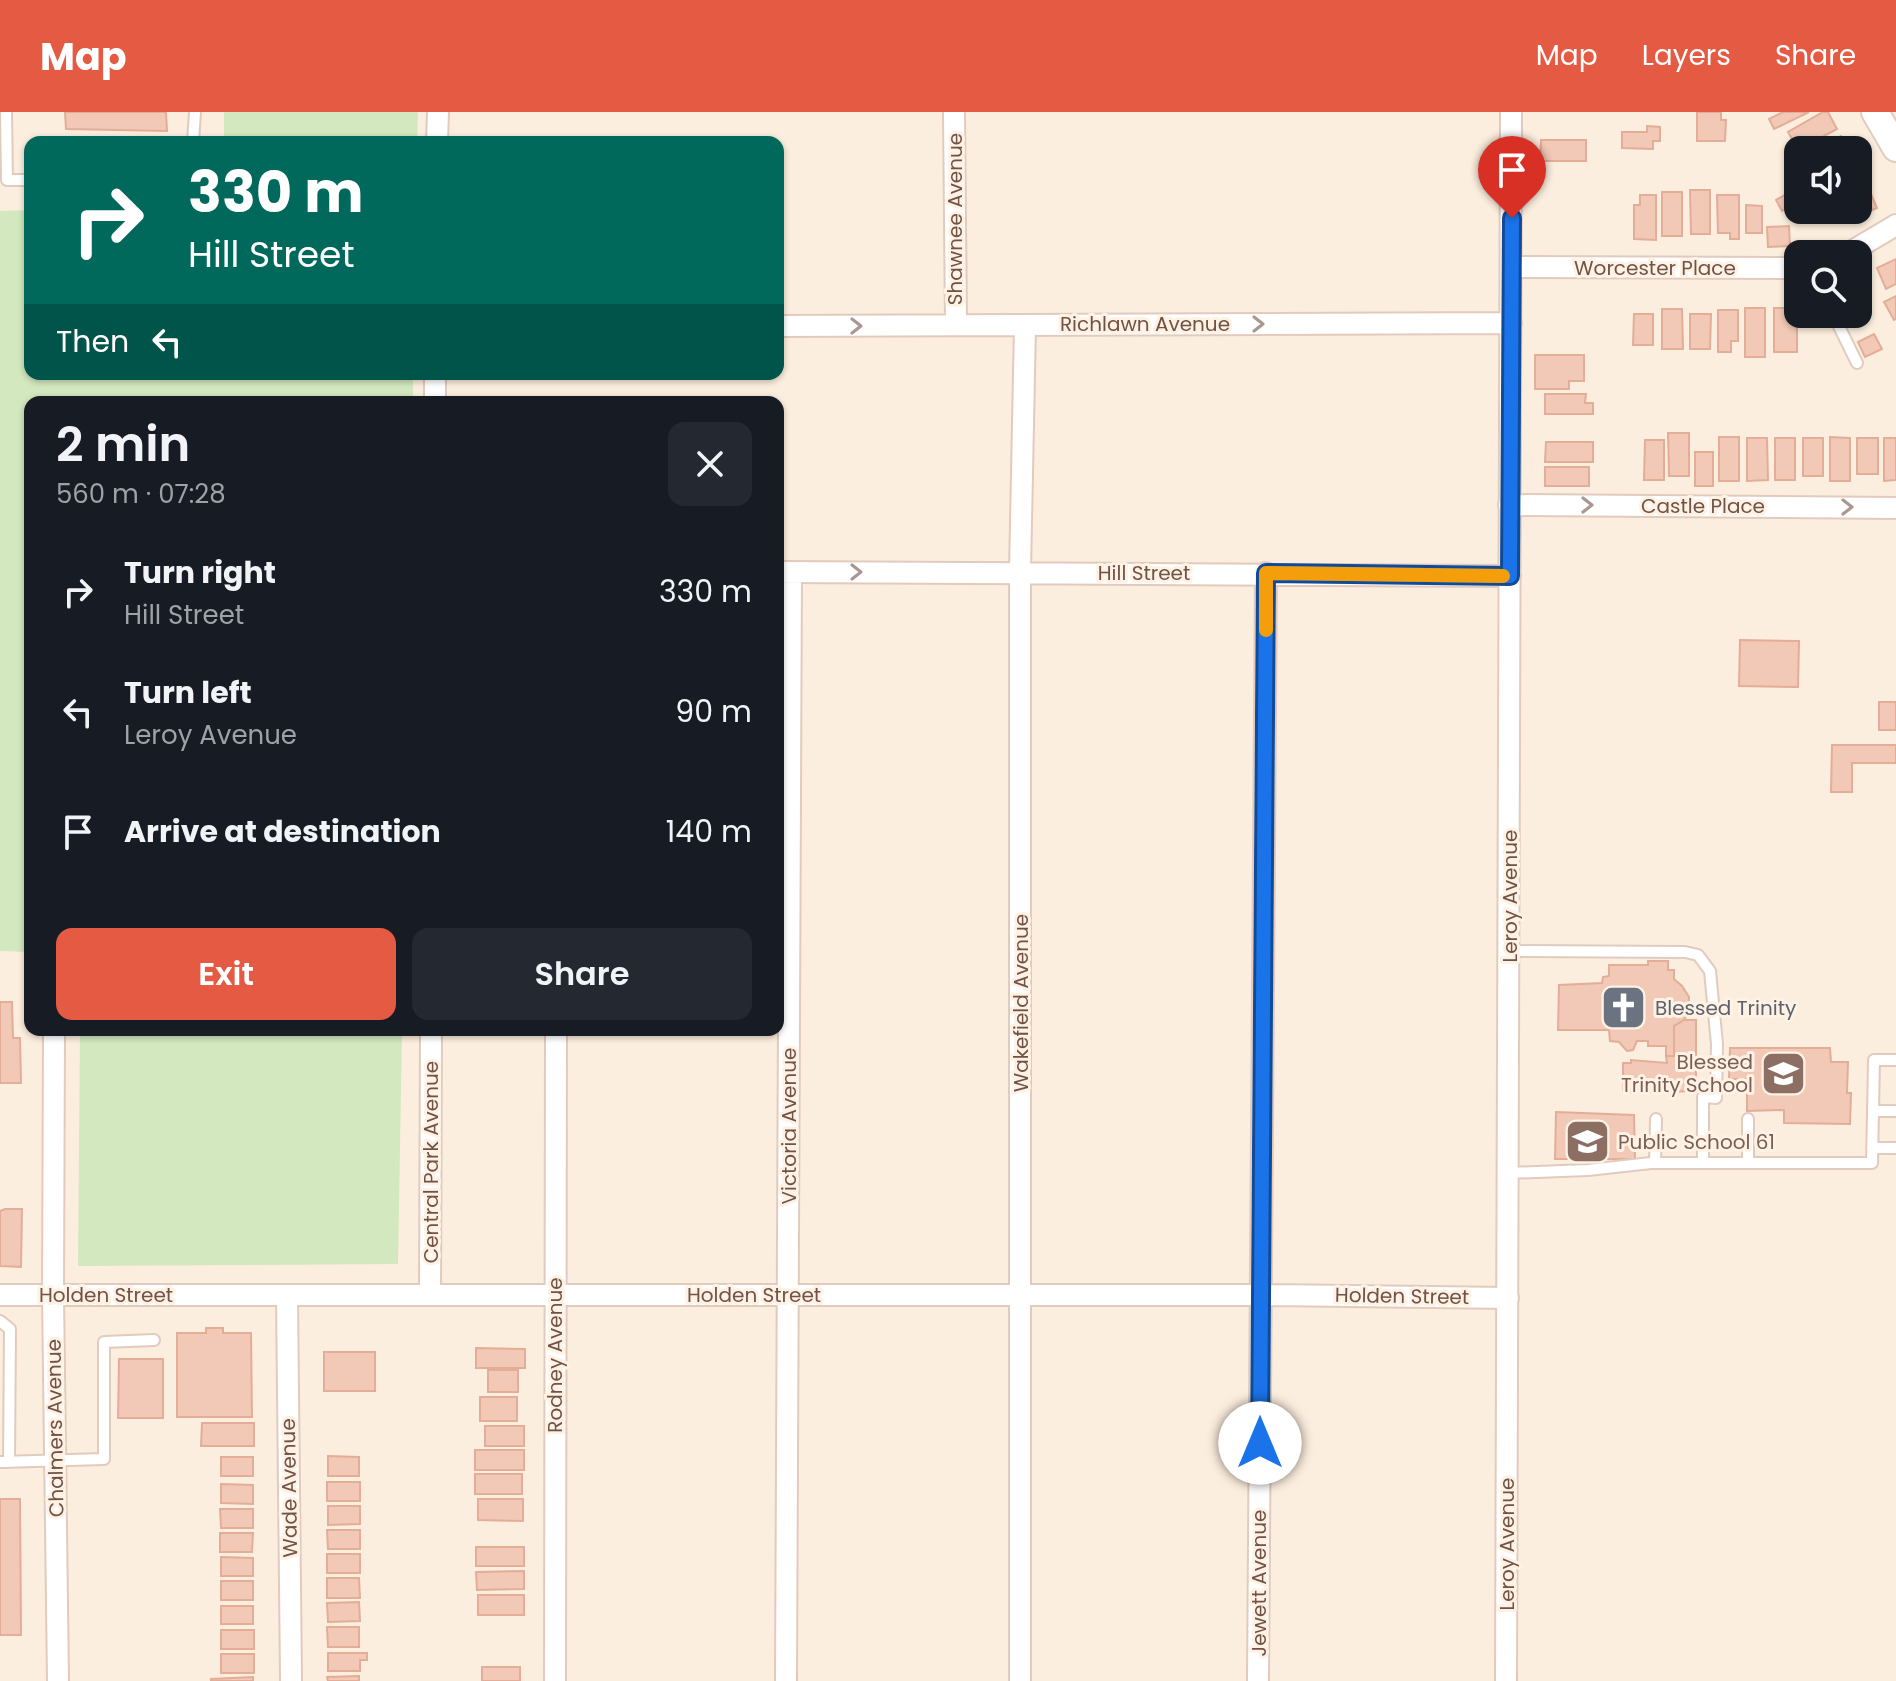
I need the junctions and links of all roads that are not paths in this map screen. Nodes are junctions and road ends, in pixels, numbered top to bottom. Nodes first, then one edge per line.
1 (6, 112) edge
2 (195, 112) edge
3 (438, 112) edge
4 (954, 112) edge
5 (1511, 112) edge
6 (1875, 112) edge
7 (193, 136) edge
8 (437, 136) edge
9 (1896, 148) edge
10 (24, 180) edge
11 (1896, 225) edge
12 (1871, 240) edge
13 (1512, 267) junction
14 (1784, 268) edge
15 (1511, 323) junction
16 (956, 325) junction
17 (1025, 325) junction
18 (784, 326) edge
19 (1840, 328) edge
20 (1857, 363) dead end
21 (1509, 505) junction
22 (1896, 508) edge
23 (784, 572) edge
24 (1020, 572) junction
25 (1266, 573) junction
26 (1510, 576) junction
27 (1510, 951) junction
28 (54, 1036) edge
29 (431, 1036) edge
30 (556, 1036) edge
31 (1896, 1060) edge
32 (1873, 1111) junction
33 (1896, 1111) edge
34 (1656, 1119) dead end
35 (1748, 1119) dead end
36 (1872, 1148) junction
37 (1896, 1148) edge
38 (1703, 1162) junction
39 (1655, 1163) junction
40 (1748, 1163) junction
41 (1509, 1173) junction
42 (0, 1295) edge
43 (53, 1295) junction
44 (287, 1295) junction
45 (430, 1295) junction
46 (556, 1295) junction
47 (788, 1295) junction
48 (1022, 1295) junction
49 (1261, 1295) junction
50 (1508, 1298) junction
51 (0, 1321) edge
52 (154, 1340) dead end
53 (55, 1460) junction
54 (4, 1462) edge
55 (58, 1681) edge
56 (291, 1681) edge
57 (555, 1681) edge
58 (786, 1681) edge
59 (1020, 1681) edge
60 (1258, 1681) edge
61 (1506, 1681) edge

1 - 10 lane
2 - 7 lane
3 - 8 street
4 - 16 street, Shawnee Avenue
5 - 13 street, Leroy Avenue
6 - 9 street
11 - 12 street
13 - 14 street, Worcester Place
13 - 15 street, Leroy Avenue
17 -> 15 street, Richlawn Avenue
15 - 21 street, Leroy Avenue
16 - 17 street, Richlawn Avenue
18 -> 16 street, Richlawn Avenue
17 - 24 street, Wakefield Avenue
19 - 20 lane
21 -> 22 street, Castle Place
21 - 26 street, Leroy Avenue
23 -> 24 street, Hill Street
23 - 47 street, Victoria Avenue
24 - 25 street, Hill Street
24 - 48 street, Wakefield Avenue
25 - 26 street, Hill Street
25 - 49 street, Jewett Avenue
26 - 27 street, Leroy Avenue
27 - 38 lane
27 - 41 street, Leroy Avenue
28 - 43 street, Chalmers Avenue
29 - 45 street, Central Park Avenue
30 - 46 street, Rodney Avenue
31 - 32 lane
32 - 33 lane
32 - 36 lane
34 - 39 lane
35 - 40 lane
36 - 37 lane
36 - 40 lane
38 - 39 lane
38 - 40 lane
39 - 41 lane
41 - 50 street, Leroy Avenue
42 - 43 street, Holden Street
43 - 44 street, Holden Street
43 - 53 street, Chalmers Avenue
44 - 45 street, Holden Street
44 - 56 street, Wade Avenue
45 - 46 street, Holden Street
46 - 47 street, Holden Street
46 - 57 street, Rodney Avenue
47 - 48 street, Holden Street
47 - 58 street, Victoria Avenue
48 - 49 street, Holden Street
48 - 59 street, Wakefield Avenue
49 - 50 street, Holden Street
49 - 60 street, Jewett Avenue
50 - 61 street, Leroy Avenue
51 - 54 lane
52 - 53 lane
53 - 54 lane
53 - 55 street, Chalmers Avenue

